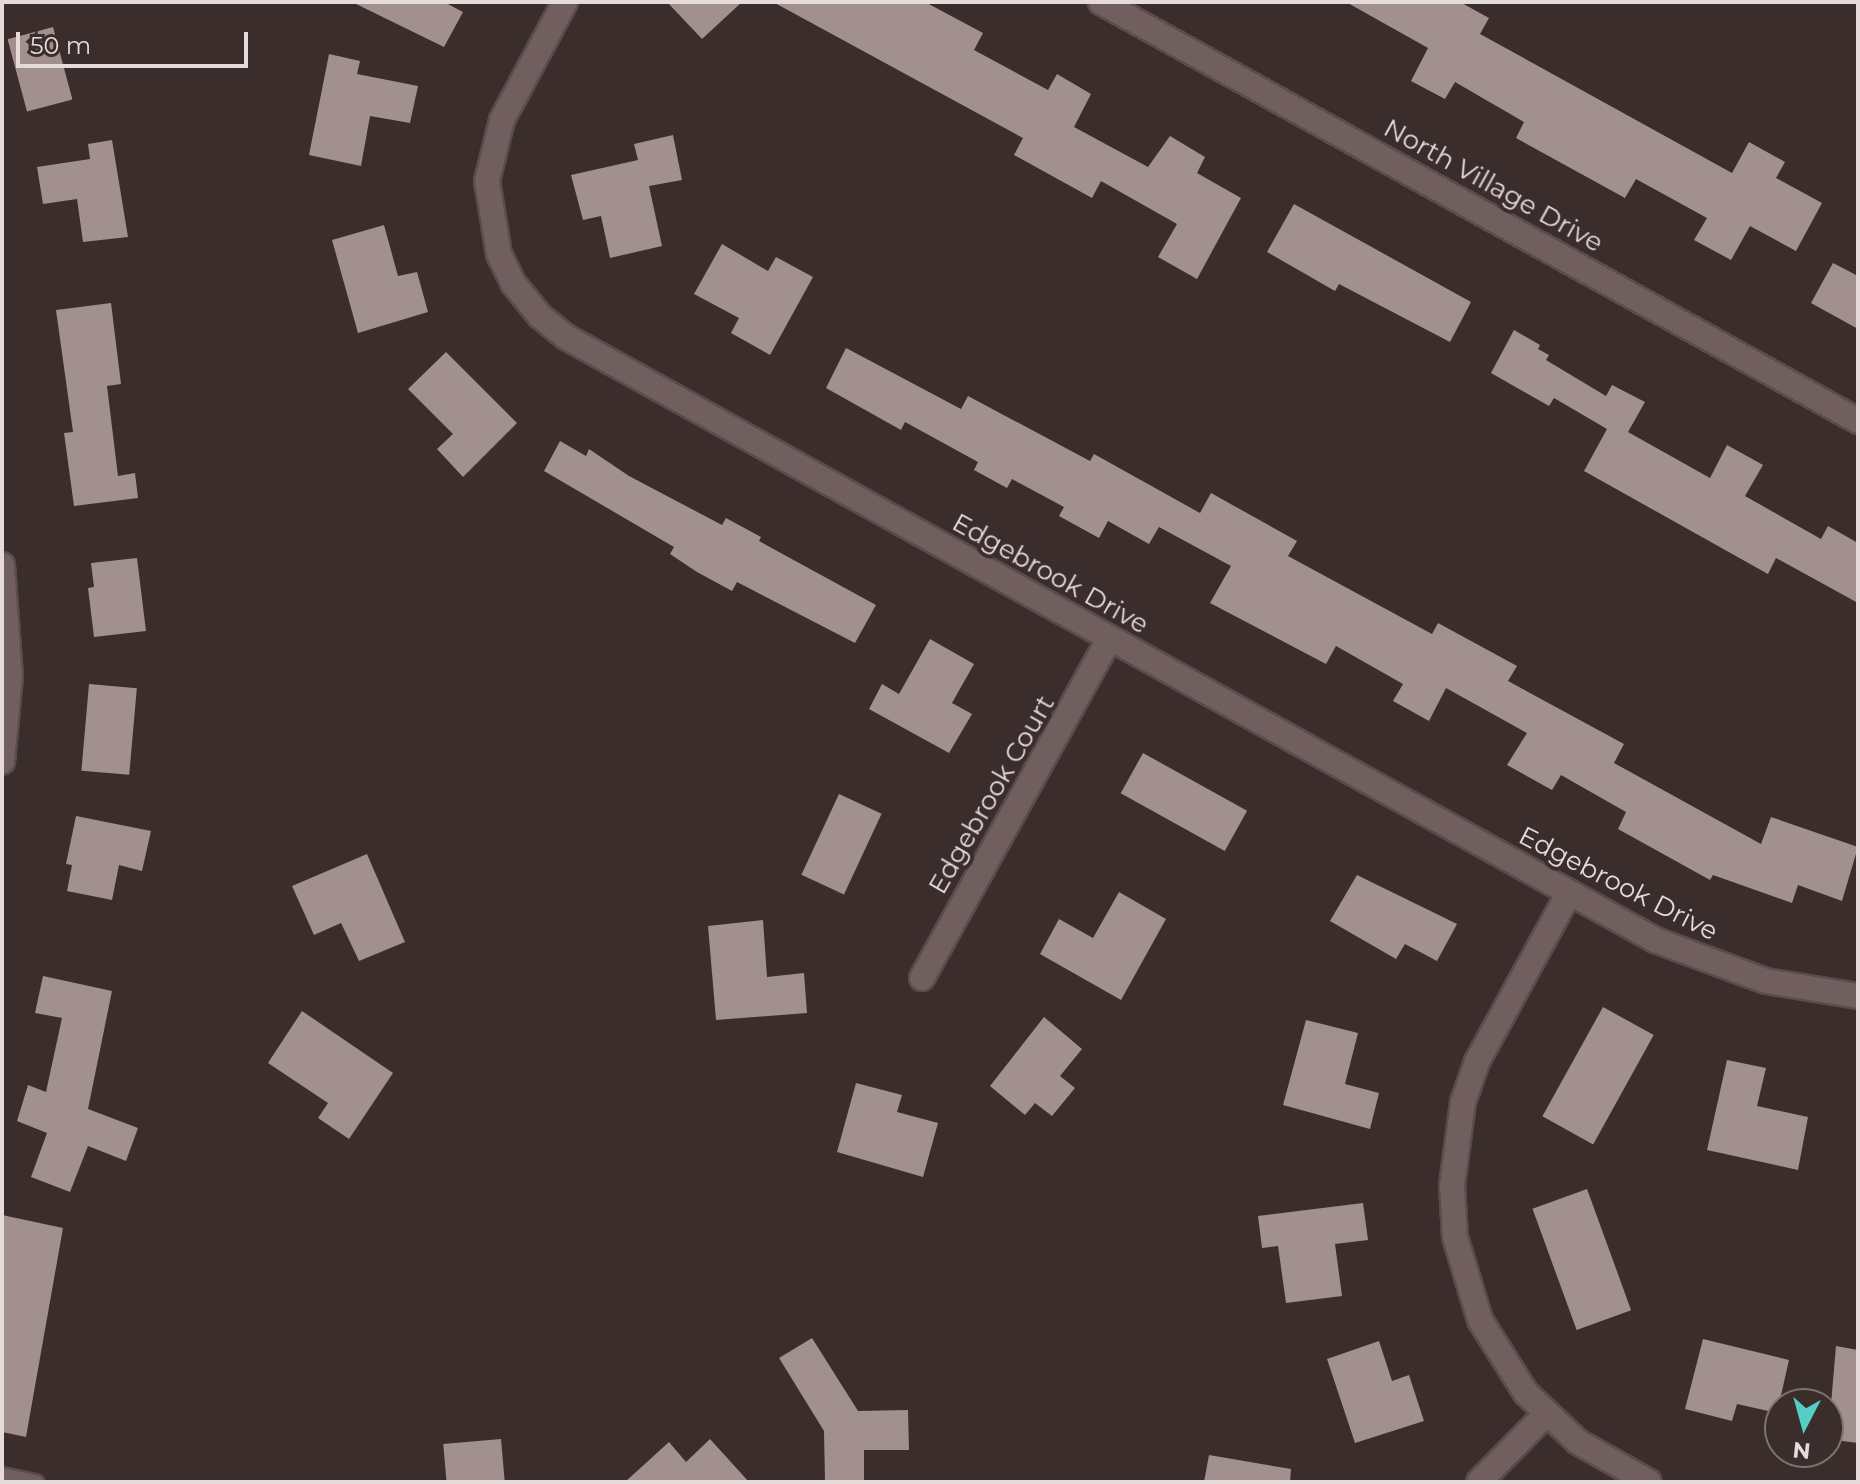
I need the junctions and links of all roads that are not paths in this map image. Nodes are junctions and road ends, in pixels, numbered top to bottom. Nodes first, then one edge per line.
1 (565, 2) edge
2 (1101, 2) edge
3 (1858, 421) edge
4 (2, 565) edge
5 (1109, 639) junction
6 (2, 762) edge
7 (1569, 893) junction
8 (922, 978) dead end
9 (1858, 996) edge
10 (1546, 1414) junction
11 (2, 1475) edge
12 (36, 1482) edge
13 (1479, 1482) edge
14 (1649, 1482) edge

1 - 5 street, Edgebrook Drive
2 - 3 street, North Village Drive
4 - 6 street
5 - 7 street, Edgebrook Drive
5 - 8 street, Edgebrook Court
7 - 9 street, Edgebrook Drive
7 - 10 street
10 - 13 street
10 - 14 street
11 - 12 lane

